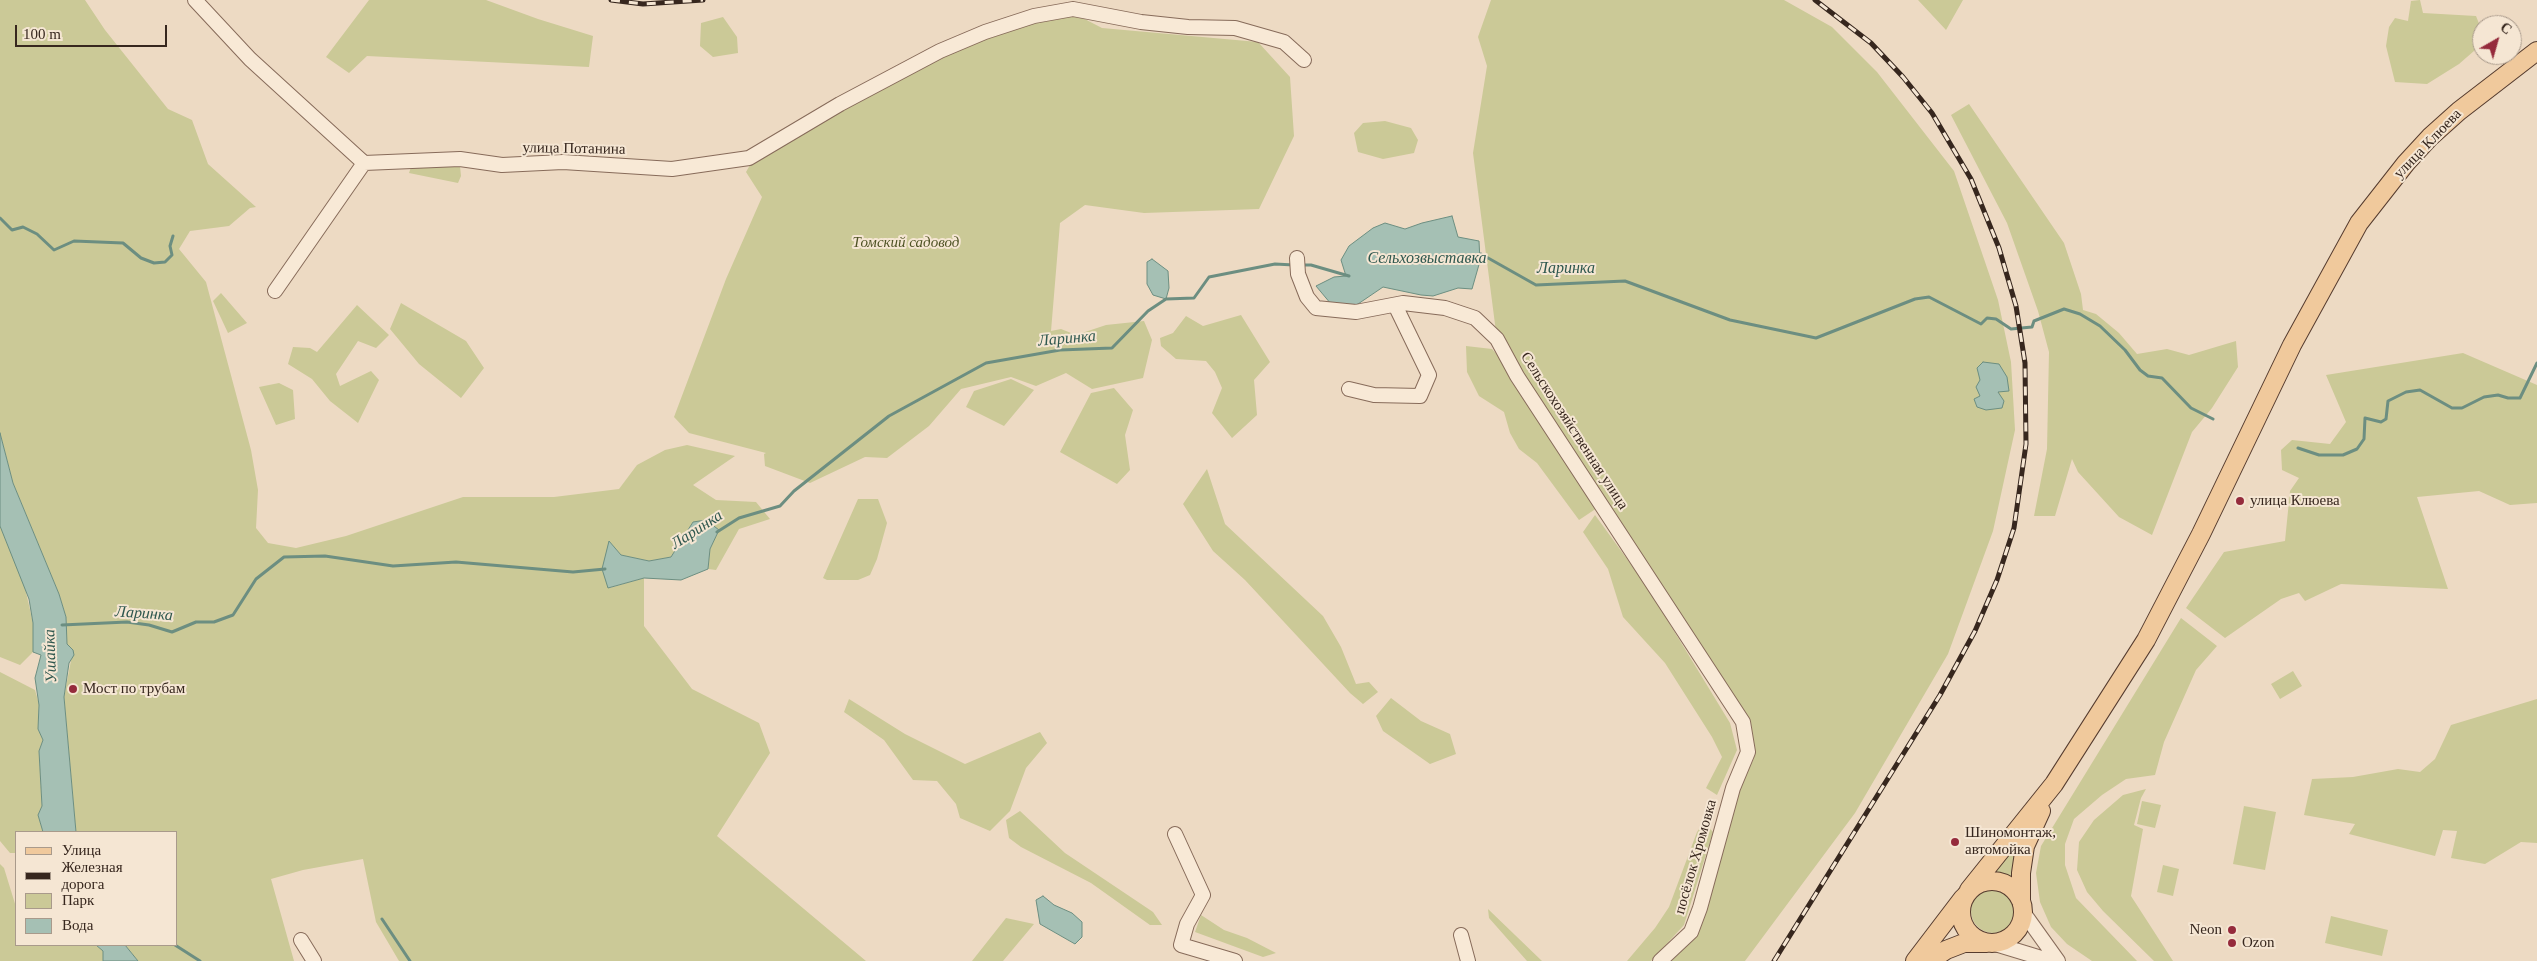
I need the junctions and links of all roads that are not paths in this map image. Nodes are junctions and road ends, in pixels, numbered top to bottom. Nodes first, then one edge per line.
1 (195, 0) edge
2 (2537, 51) edge
3 (1304, 60) dead end
4 (364, 163) junction
5 (1298, 265) dead end
6 (275, 291) dead end
7 (1395, 305) junction
8 (1349, 389) dead end
9 (1748, 752) joint
10 (2054, 784) junction
11 (1174, 834) dead end
12 (1967, 893) junction
13 (2022, 907) junction
14 (1461, 935) dead end
15 (301, 940) dead end
16 (1992, 943) junction
17 (314, 961) edge
18 (1235, 961) edge
19 (1468, 961) edge
20 (1660, 961) edge
21 (1915, 961) edge
22 (1930, 961) edge
23 (2051, 961) edge
24 (2058, 961) edge

1 - 4 street
2 - 10 main road, улица Клюева
3 - 4 street, улица Потанина
4 - 6 street
5 - 7 street, Сельскохозяйственная улица
7 - 8 street
7 - 9 street, Сельскохозяйственная улица
9 - 20 street, посёлок Хромовка
10 - 12 main road, улица Клюева
10 - 13 main road, улица Клюева
11 - 18 street
12 - 13 main road
12 - 16 main road
12 - 21 main road, улица Клюева
13 - 16 main road
13 - 24 street
14 - 19 street
15 - 17 street
16 - 22 main road
16 - 23 street

